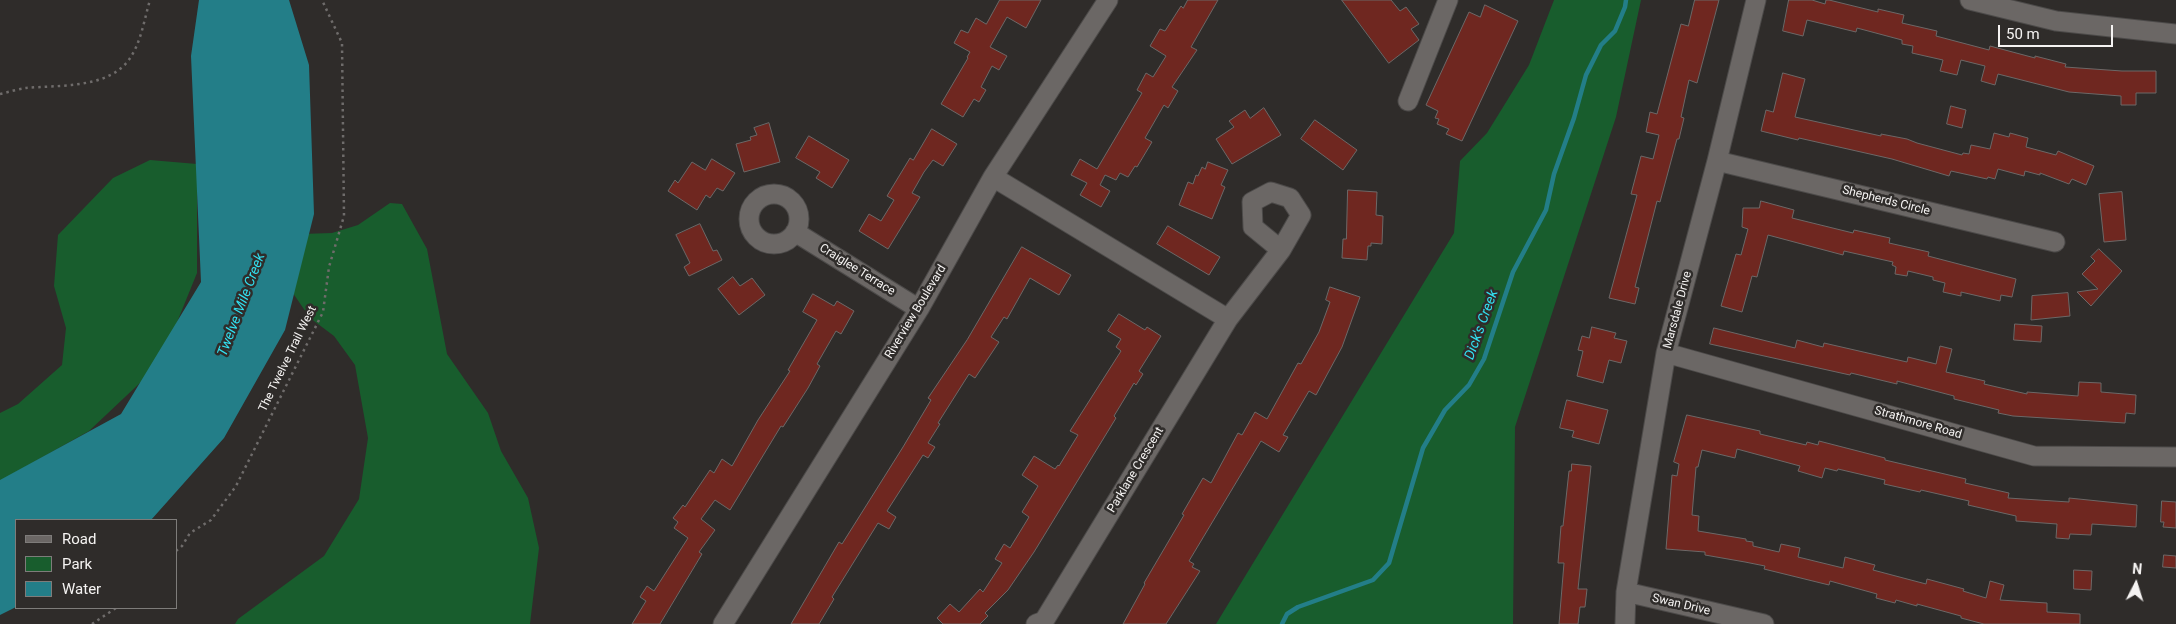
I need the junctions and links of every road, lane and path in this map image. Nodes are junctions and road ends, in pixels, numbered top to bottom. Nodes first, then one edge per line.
1 (150, 0) edge
2 (322, 0) edge
3 (1108, 0) edge
4 (1756, 0) edge
5 (1970, 0) edge
6 (1442, 4) edge
7 (2176, 34) edge
8 (0, 94) edge
9 (1408, 101) dead end
10 (1717, 161) junction
11 (993, 178) junction
12 (795, 232) dead end
13 (2055, 242) dead end
14 (1281, 250) dead end
15 (920, 309) junction
16 (1228, 319) junction
17 (1666, 353) junction
18 (2176, 457) edge
19 (178, 549) edge
20 (1626, 592) junction
21 (114, 609) edge
22 (1042, 623) edge
23 (92, 624) edge
24 (722, 624) edge
25 (1625, 624) edge
26 (1764, 624) edge

1 - 8 path
2 - 19 path, The Twelve Trail West
3 - 11 street, Riverview Boulevard
4 - 10 street, Marsdale Drive
5 - 7 street
6 - 9 street
10 - 13 street, Shepherds Circle
10 - 17 street, Marsdale Drive
11 - 15 street, Riverview Boulevard
11 - 16 street
12 - 15 street, Craiglee Terrace
14 - 16 street, Parklane Crescent
15 - 24 street, Riverview Boulevard
16 - 22 street, Parklane Crescent
17 - 18 street, Strathmore Road
17 - 20 street, Marsdale Drive
20 - 25 street, Marsdale Drive
20 - 26 street, Swan Drive
21 - 23 path

